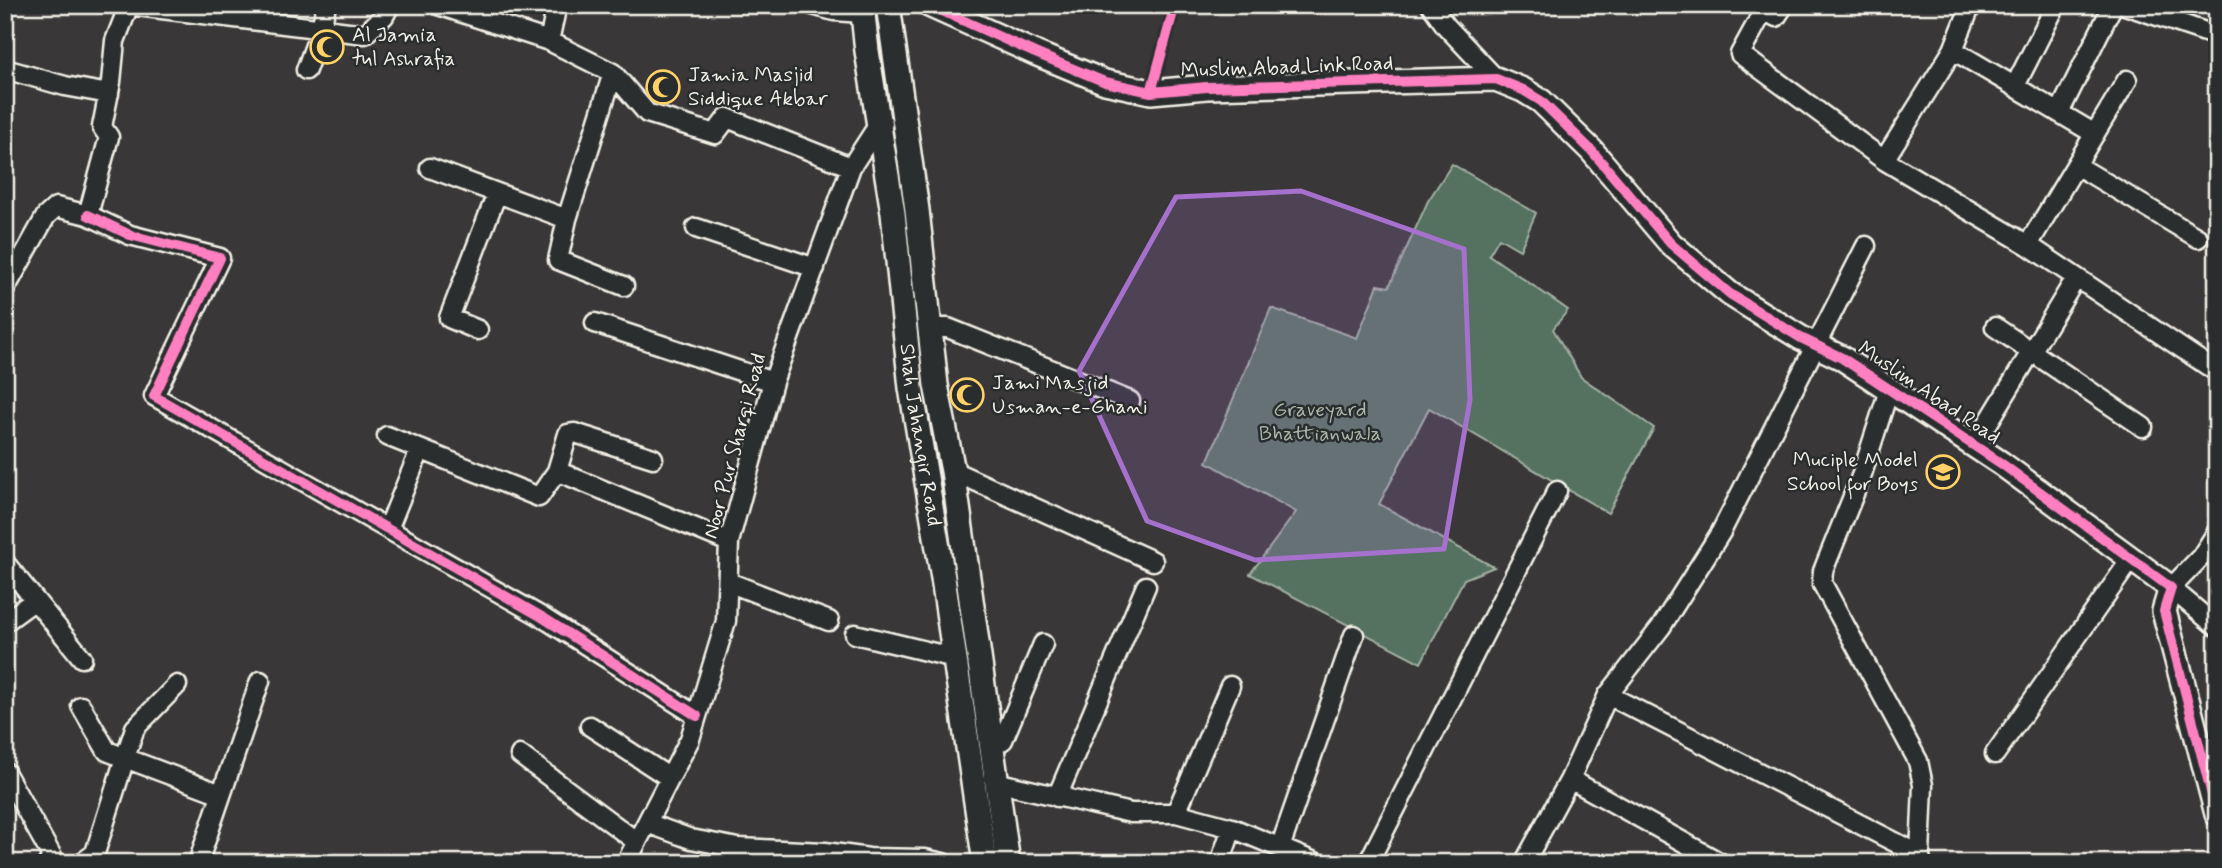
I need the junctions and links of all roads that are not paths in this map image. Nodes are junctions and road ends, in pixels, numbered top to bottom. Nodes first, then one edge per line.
1 (326, 5) edge
2 (390, 5) edge
3 (438, 5) edge
4 (557, 5) edge
5 (812, 5) edge
6 (888, 5) edge
7 (929, 5) edge
8 (1431, 5) edge
9 (1784, 5) edge
10 (1971, 5) edge
11 (2056, 5) edge
12 (2113, 5) edge
13 (2125, 5) edge
14 (1760, 7) edge
15 (863, 9) edge
16 (321, 29) junction
17 (2217, 36) edge
18 (549, 41) junction
19 (1953, 50) junction
20 (5, 69) edge
21 (306, 70) dead end
22 (613, 73) junction
23 (1496, 79) junction
24 (2127, 80) dead end
25 (2015, 86) junction
26 (109, 94) junction
27 (2059, 113) junction
28 (903, 117) junction
29 (879, 124) junction
30 (2095, 134) junction
31 (1885, 160) junction
32 (2076, 165) junction
33 (851, 167) junction
34 (430, 168) dead end
35 (497, 193) junction
36 (88, 215) junction
37 (567, 219) junction
38 (696, 228) dead end
39 (2197, 238) dead end
40 (2028, 245) junction
41 (1866, 246) dead end
42 (815, 268) junction
43 (2076, 278) junction
44 (624, 286) dead end
45 (5, 289) edge
46 (595, 323) dead end
47 (1995, 327) dead end
48 (930, 328) junction
49 (478, 330) dead end
50 (1816, 346) junction
51 (2031, 352) junction
52 (2217, 372) edge
53 (773, 382) junction
54 (1889, 390) junction
55 (1130, 401) dead end
56 (2143, 427) dead end
57 (387, 436) dead end
58 (1974, 446) junction
59 (420, 450) junction
60 (653, 458) dead end
61 (557, 471) junction
62 (953, 471) junction
63 (1557, 491) dead end
64 (388, 529) junction
65 (2217, 531) edge
66 (729, 542) junction
67 (2132, 558) junction
68 (1153, 561) dead end
69 (5, 562) edge
70 (728, 582) junction
71 (1146, 586) dead end
72 (2171, 588) junction
73 (35, 600) junction
74 (829, 621) dead end
75 (5, 622) edge
76 (2217, 627) edge
77 (855, 634) dead end
78 (1354, 635) dead end
79 (1043, 644) dead end
80 (82, 658) dead end
81 (955, 658) junction
82 (260, 681) dead end
83 (177, 685) dead end
84 (1230, 686) dead end
85 (1608, 695) junction
86 (81, 706) dead end
87 (697, 716) junction
88 (590, 726) dead end
89 (992, 748) junction
90 (1995, 754) dead end
91 (520, 755) dead end
92 (125, 758) junction
93 (5, 772) edge
94 (670, 778) junction
95 (1570, 779) junction
96 (995, 782) junction
97 (221, 794) junction
98 (1057, 797) junction
99 (1176, 813) junction
100 (2217, 814) edge
101 (647, 822) junction
102 (1231, 828) junction
103 (637, 842) junction
104 (1280, 848) junction
105 (737, 855) edge
106 (825, 857) edge
107 (1699, 858) edge
108 (94, 859) edge
109 (1920, 859) edge
110 (53, 861) edge
111 (931, 862) edge
112 (198, 863) edge
113 (626, 863) edge
114 (985, 863) edge
115 (1008, 863) edge
116 (1220, 863) edge
117 (1317, 863) edge
118 (1368, 863) edge
119 (1524, 863) edge
120 (1721, 863) edge

1 - 16 street
2 - 16 street
3 - 18 street
4 - 18 street
5 - 15 street
6 - 28 street, Shah Jahangir Road
7 - 23 street, Muslim Abad Link Road
8 - 23 street
9 - 14 street
10 - 19 street
11 - 25 street
12 - 27 street
13 - 17 street
14 - 31 street
15 - 29 street, Shah Jahangir Road
16 - 21 street
16 - 26 street
18 - 22 street
19 - 25 street
19 - 31 street
20 - 26 street
22 - 33 street
22 - 37 street
23 - 50 street, Muslim Abad Road
24 - 30 street
25 - 27 street
26 - 36 street
27 - 30 street
28 - 29 street
28 - 48 street, Shah Jahangir Road
29 - 33 street, Noor Pur Sharqi Road
29 - 81 street, Shah Jahangir Road
30 - 32 street
31 - 40 street
32 - 39 street
32 - 40 street
33 - 42 street, Noor Pur Sharqi Road
34 - 35 street
35 - 37 street
35 - 49 street
36 - 45 street
36 - 64 street
37 - 44 street
38 - 42 street
40 - 43 street
41 - 50 street
42 - 53 street, Noor Pur Sharqi Road
43 - 51 street
43 - 52 street
46 - 53 street
47 - 51 street
48 - 55 street
48 - 62 street, Shah Jahangir Road
50 - 54 street, Muslim Abad Road
50 - 85 street
51 - 56 street
51 - 58 street
53 - 66 street, Noor Pur Sharqi Road
54 - 58 street, Muslim Abad Road
54 - 109 street
57 - 59 street
58 - 67 street, Muslim Abad Road
59 - 61 street
59 - 64 street
60 - 61 street
61 - 66 street
62 - 68 street
62 - 89 street, Shah Jahangir Road
63 - 118 street
64 - 87 street
65 - 72 street
66 - 70 street, Noor Pur Sharqi Road
67 - 72 street, Muslim Abad Road
67 - 90 street
69 - 73 street
70 - 74 street
70 - 87 street, Noor Pur Sharqi Road
71 - 98 street
72 - 76 street
72 - 100 street
73 - 75 street
73 - 80 street
77 - 81 street
78 - 104 street
79 - 89 street
81 - 114 street, Shah Jahangir Road
82 - 97 street
83 - 92 street
84 - 99 street
85 - 95 street
85 - 109 street
86 - 92 street
87 - 94 street, Noor Pur Sharqi Road
88 - 94 street
89 - 96 street, Shah Jahangir Road
91 - 103 street
92 - 97 street
92 - 108 street
93 - 110 street
94 - 101 street, Noor Pur Sharqi Road
95 - 107 street
95 - 119 street
96 - 98 street
96 - 115 street, Shah Jahangir Road
97 - 112 street
98 - 99 street
99 - 102 street
101 - 103 street, Noor Pur Sharqi Road
101 - 105 street
102 - 104 street
102 - 116 street
103 - 113 street, Noor Pur Sharqi Road
104 - 117 street
105 - 106 street
106 - 111 street
107 - 120 street

